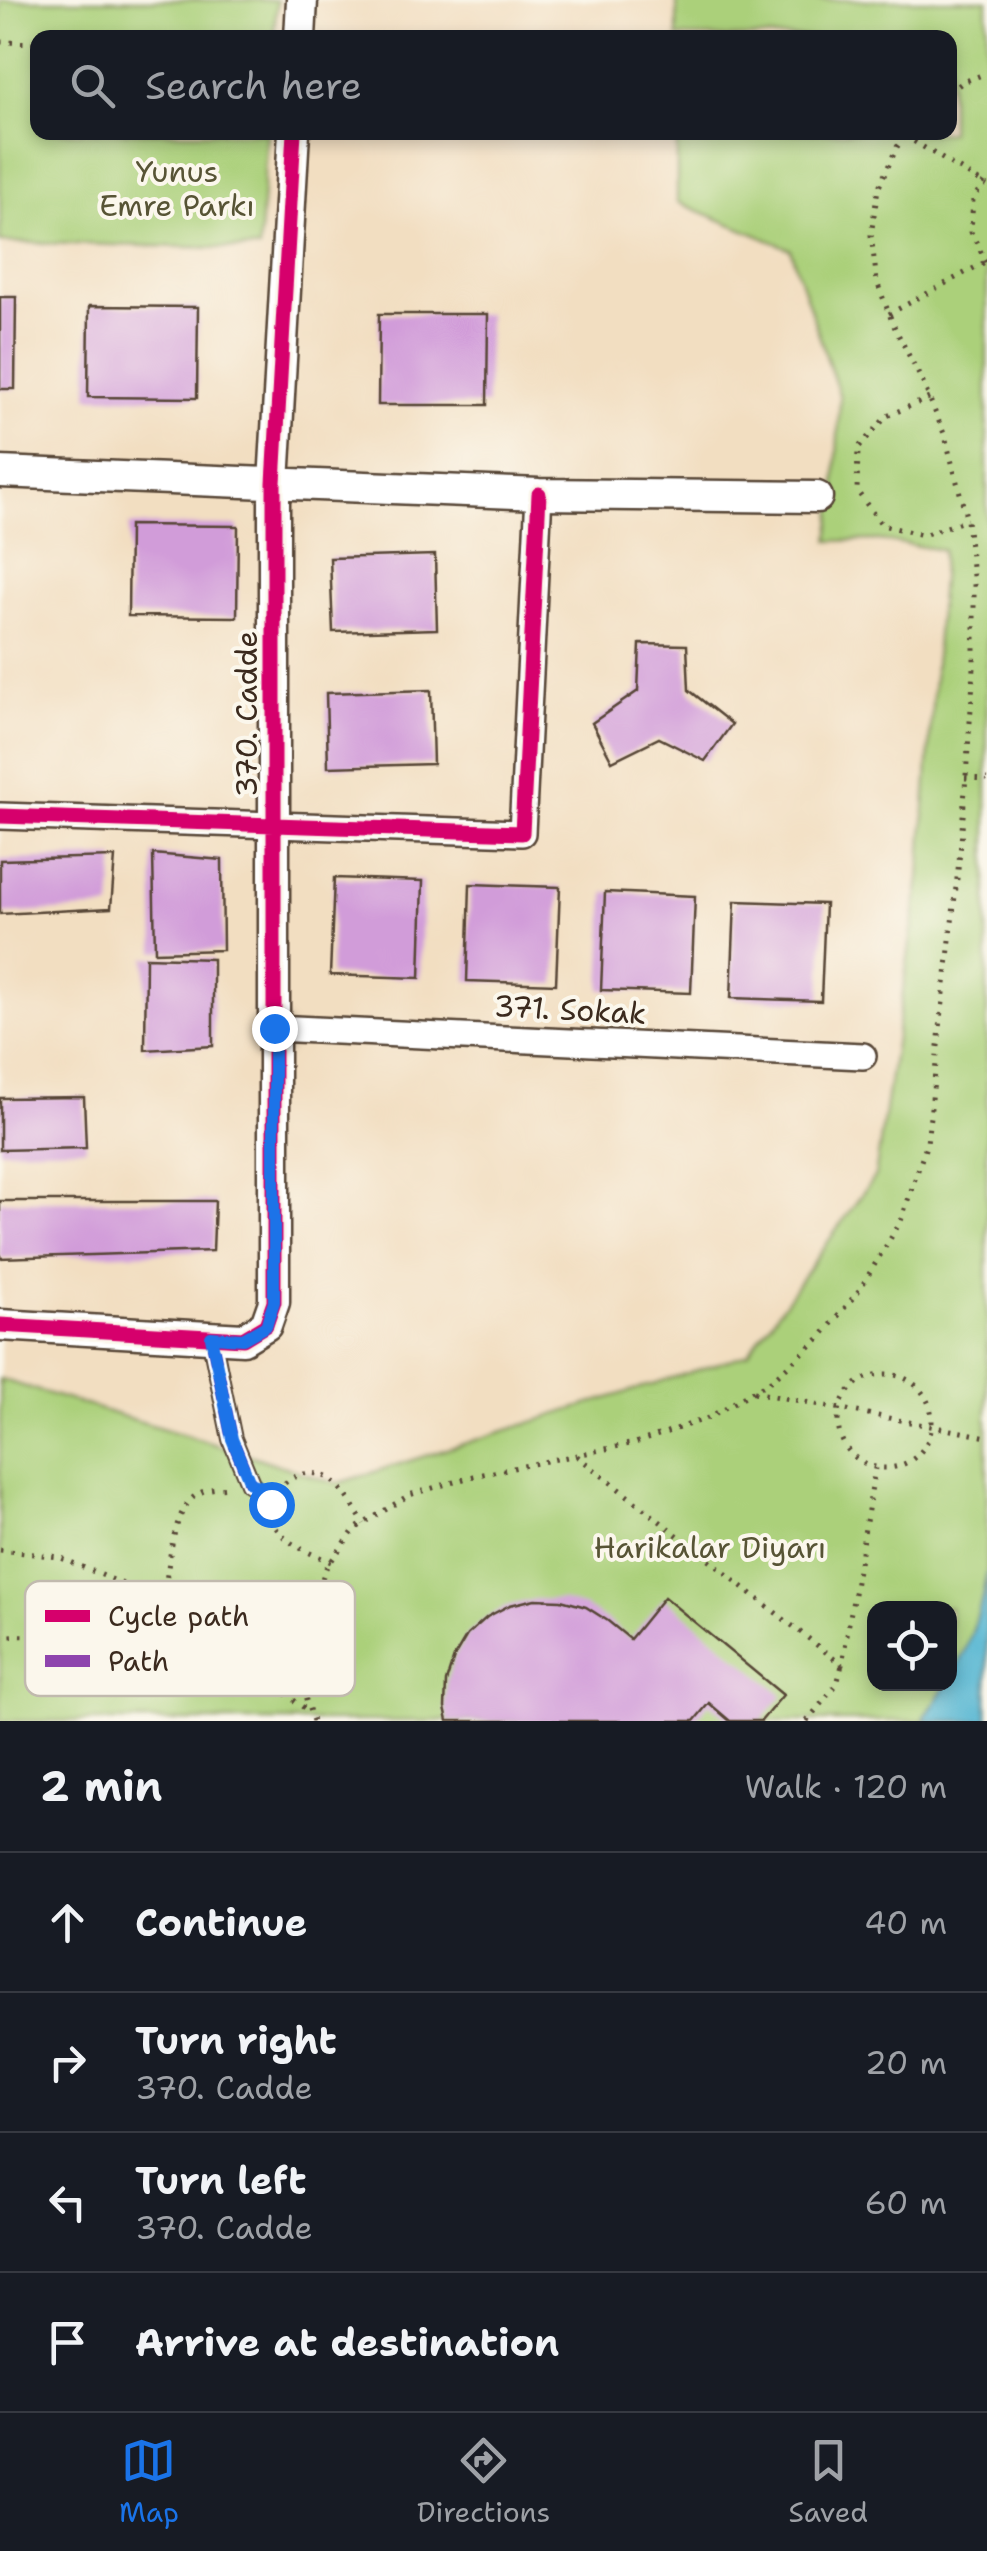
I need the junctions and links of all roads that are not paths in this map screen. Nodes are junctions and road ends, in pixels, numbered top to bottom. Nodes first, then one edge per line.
1 (302, 0) edge
2 (300, 30) edge
3 (294, 140) edge
4 (0, 472) edge
5 (274, 482) junction
6 (539, 494) junction
7 (817, 498) dead end
8 (0, 816) edge
9 (274, 825) junction
10 (274, 1028) junction
11 (863, 1056) dead end
12 (0, 1326) edge
13 (211, 1337) junction
14 (250, 1483) road end

1 - 2 street
3 - 5 street, 370. Cadde
4 - 5 street
5 - 6 street
5 - 9 street, 370. Cadde
6 - 7 street
6 - 9 street
8 - 9 street
9 - 10 street, 370. Cadde
10 - 11 street, 371. Sokak
10 - 13 street, 370. Cadde
12 - 13 street, 370. Cadde
13 - 14 street

